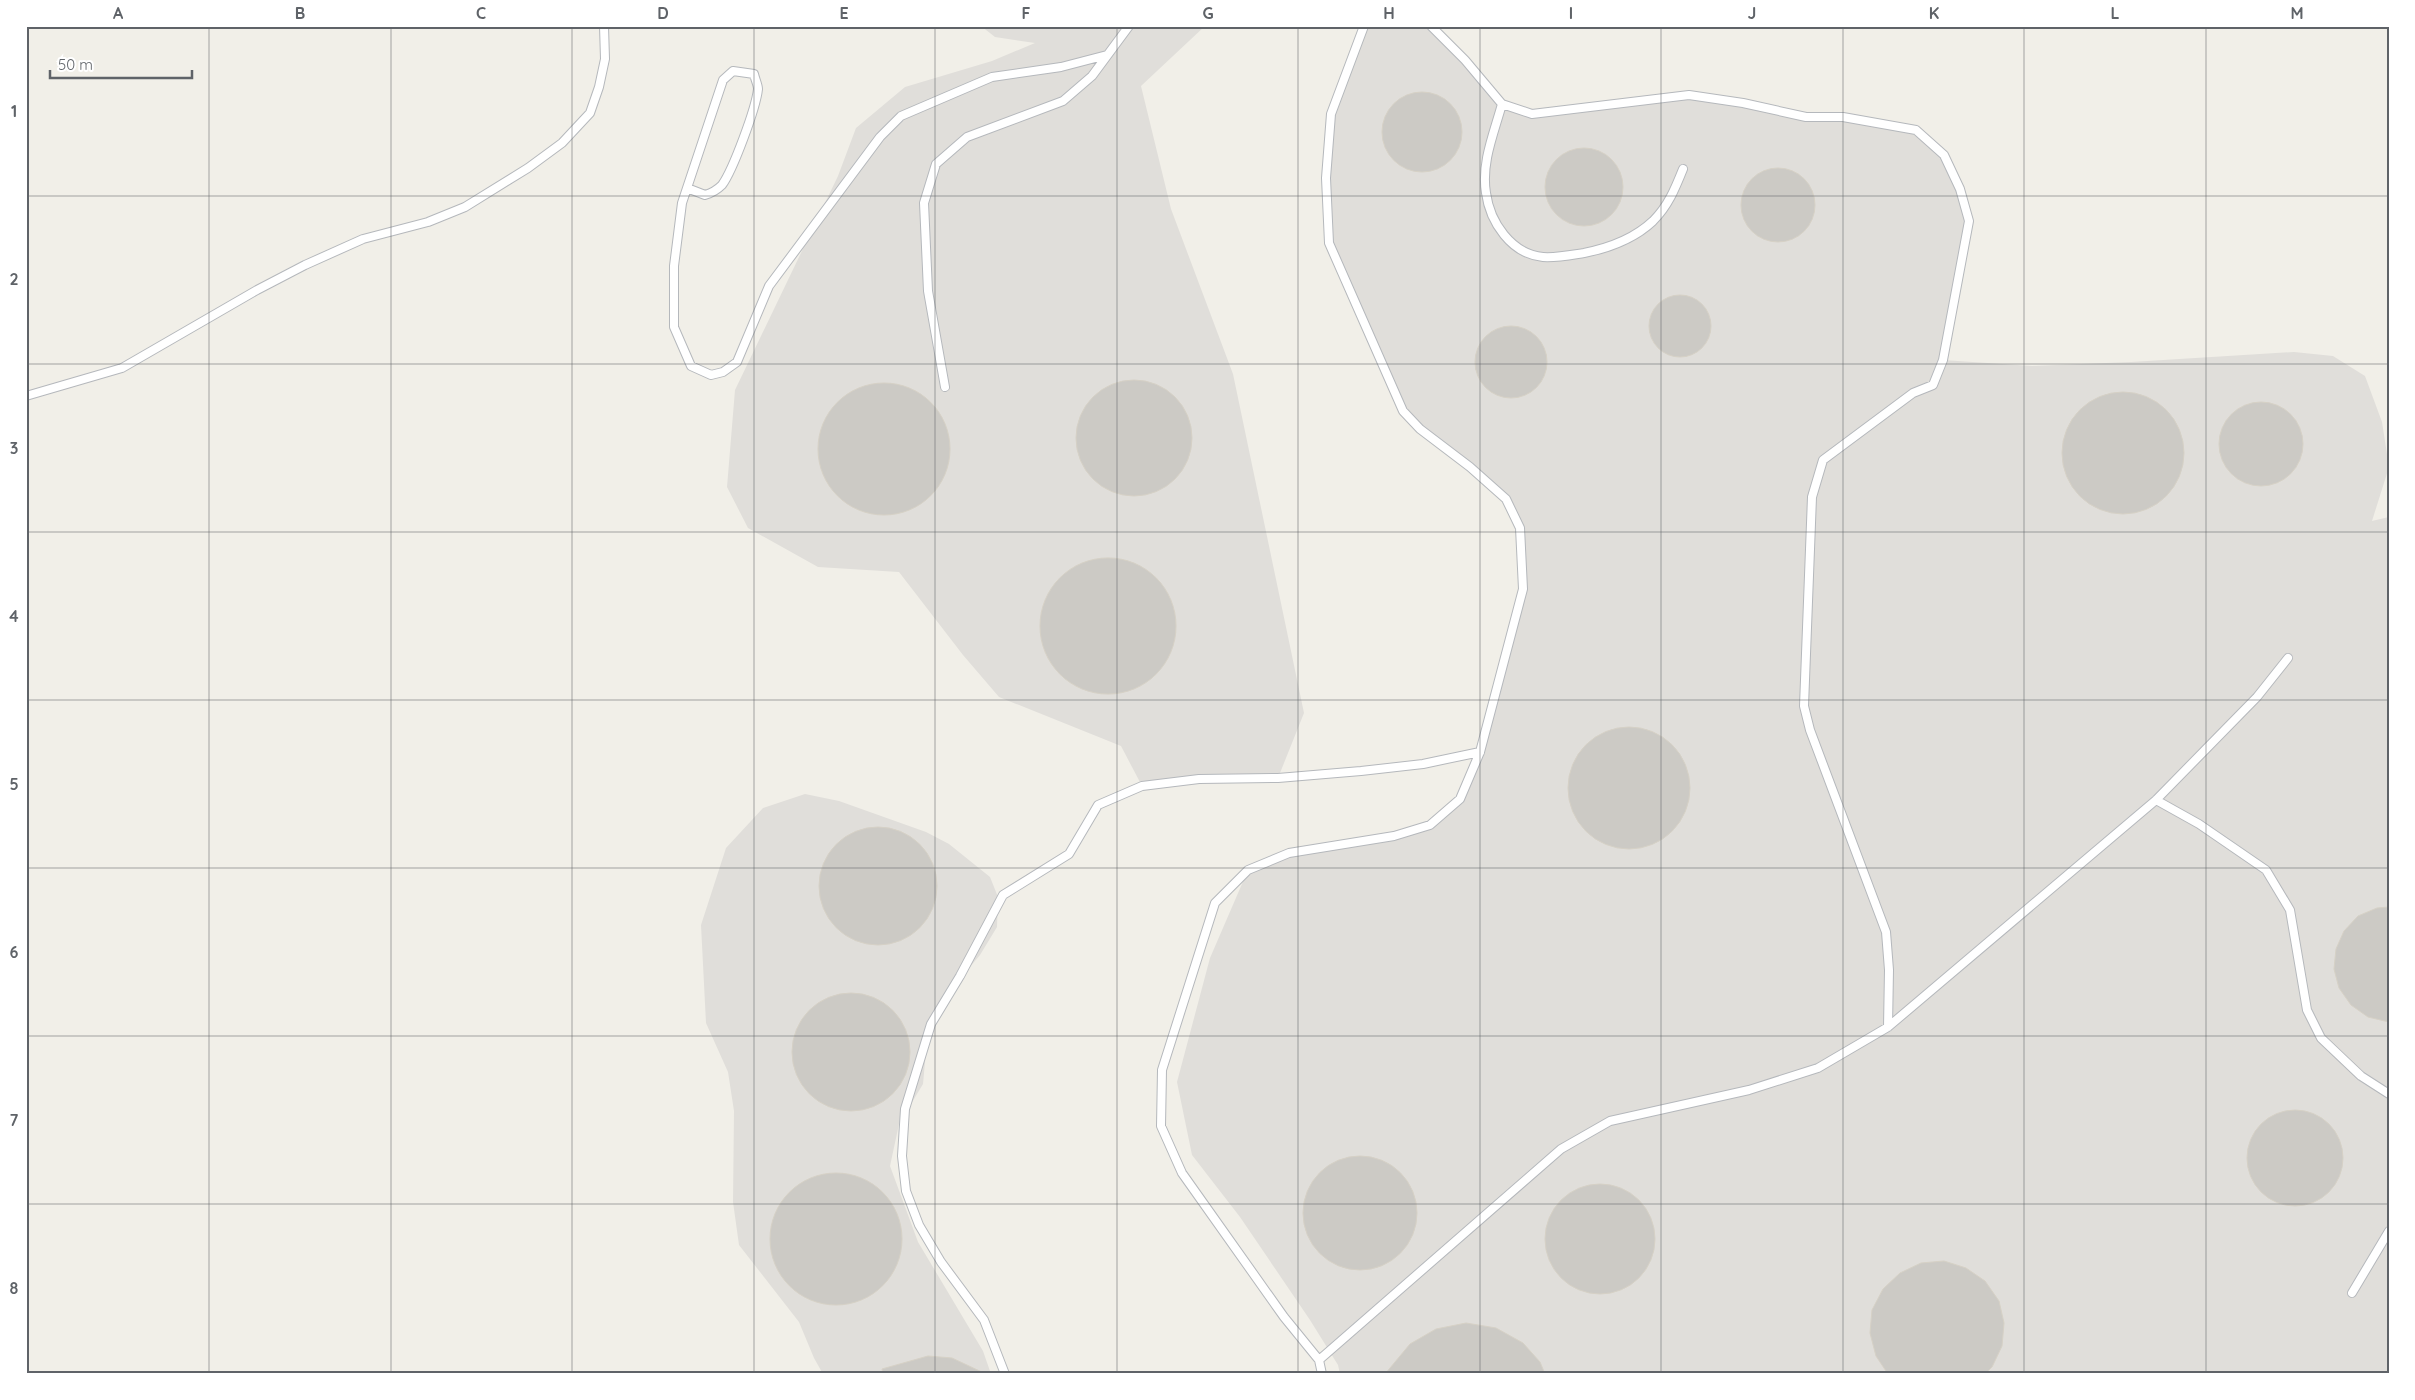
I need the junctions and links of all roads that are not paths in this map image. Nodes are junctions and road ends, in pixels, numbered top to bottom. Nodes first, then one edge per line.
1 (604, 26) edge
2 (1128, 26) edge
3 (1364, 26) edge
4 (1431, 26) edge
5 (1440, 26) edge
6 (1440, 35) junction
7 (1107, 55) junction
8 (1502, 104) junction
9 (1683, 169) dead end
10 (687, 188) junction
11 (945, 387) dead end
12 (26, 396) edge
13 (2288, 658) dead end
14 (1480, 752) junction
15 (2156, 800) junction
16 (1888, 1027) junction
17 (2389, 1094) edge
18 (2389, 1231) edge
19 (2352, 1293) dead end
20 (1319, 1360) junction
21 (1005, 1374) edge
22 (1322, 1374) edge

1 - 12 lane
2 - 7 lane
3 - 14 lane
4 - 6 lane
5 - 6 lane
6 - 8 lane
7 - 10 lane
7 - 11 lane
8 - 9 lane
8 - 16 lane
10 - 10 lane
13 - 15 lane
14 - 20 lane
14 - 21 lane
15 - 16 lane
15 - 17 lane
16 - 20 lane
18 - 19 lane
20 - 22 lane

